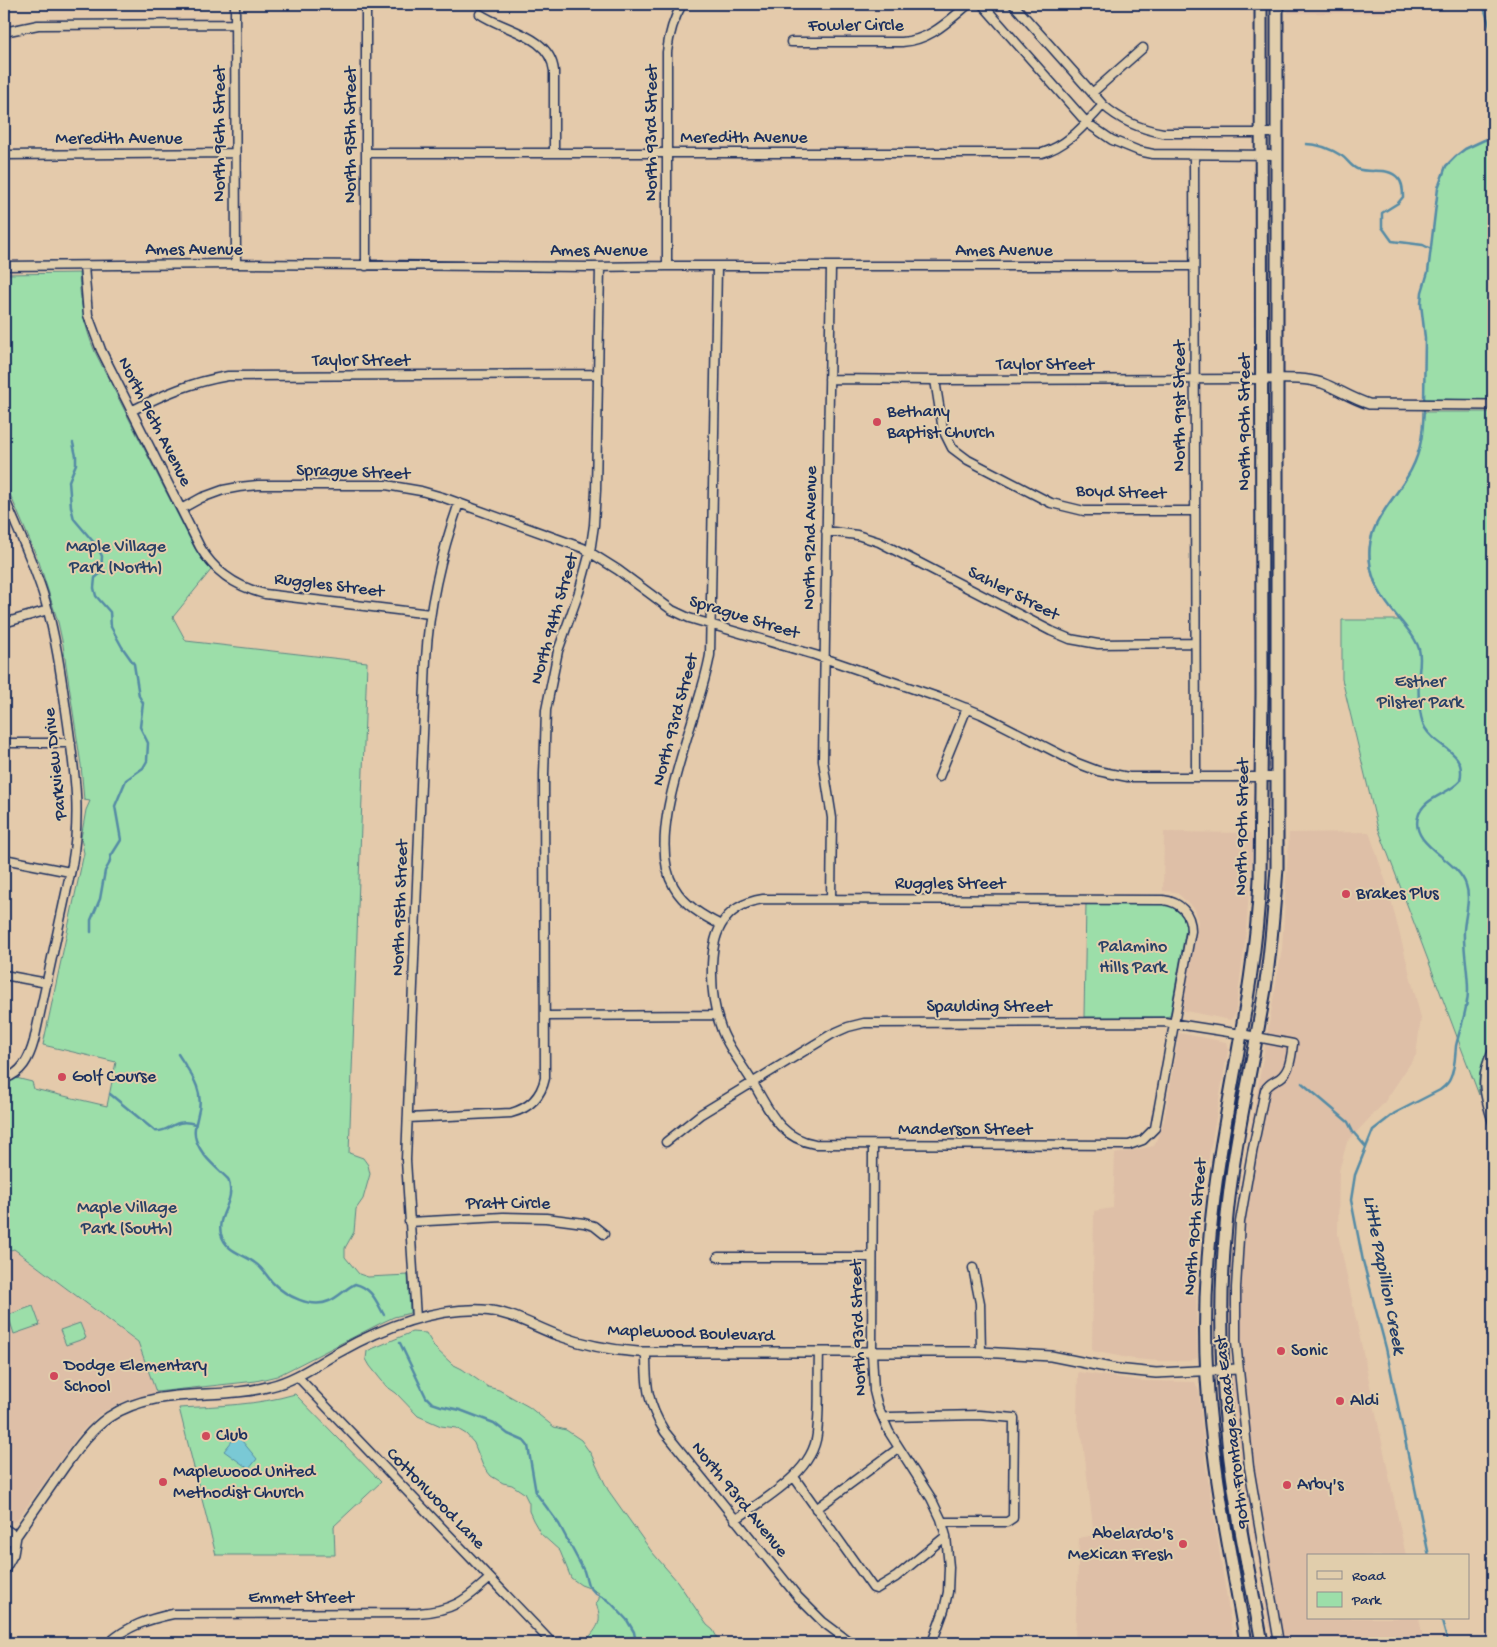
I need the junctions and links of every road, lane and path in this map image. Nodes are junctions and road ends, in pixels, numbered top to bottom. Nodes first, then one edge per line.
1 (235, 4) edge
2 (366, 4) edge
3 (681, 4) edge
4 (969, 4) edge
5 (982, 4) edge
6 (1014, 4) edge
7 (1262, 4) edge
8 (1277, 4) edge
9 (480, 14) dead end
10 (235, 24) junction
11 (4, 32) edge
12 (791, 42) dead end
13 (1143, 48) dead end
14 (1092, 93) junction
15 (1103, 106) junction
16 (1087, 123) junction
17 (1262, 133) junction
18 (1277, 133) junction
19 (554, 152) junction
20 (235, 153) junction
21 (366, 153) junction
22 (667, 153) junction
23 (4, 155) edge
24 (1194, 155) junction
25 (1261, 155) junction
26 (1277, 155) junction
27 (236, 264) junction
28 (4, 266) edge
29 (84, 266) junction
30 (366, 266) junction
31 (667, 266) junction
32 (717, 266) junction
33 (1194, 266) junction
34 (600, 267) junction
35 (830, 267) junction
36 (597, 374) junction
37 (828, 379) junction
38 (1262, 379) junction
39 (1277, 379) junction
40 (935, 380) junction
41 (1195, 380) junction
42 (1493, 405) edge
43 (131, 411) junction
44 (4, 498) edge
45 (459, 503) junction
46 (181, 509) junction
47 (1194, 511) junction
48 (826, 531) junction
49 (590, 552) junction
50 (228, 578) joint
51 (48, 610) junction
52 (430, 614) junction
53 (4, 623) edge
54 (711, 626) junction
55 (1195, 643) junction
56 (824, 658) junction
57 (967, 708) junction
58 (4, 743) edge
59 (71, 743) junction
60 (939, 777) dead end
61 (1196, 777) junction
62 (1262, 777) junction
63 (1277, 777) junction
64 (4, 860) edge
65 (70, 872) junction
66 (832, 899) junction
67 (721, 925) junction
68 (4, 975) edge
69 (47, 983) junction
70 (717, 1015) junction
71 (545, 1016) junction
72 (1175, 1023) junction
73 (1241, 1034) junction
74 (1256, 1037) junction
75 (1493, 1051) edge
76 (4, 1079) edge
77 (753, 1082) junction
78 (408, 1118) junction
79 (1493, 1122) edge
80 (666, 1142) dead end
81 (873, 1145) junction
82 (409, 1222) junction
83 (604, 1234) dead end
84 (718, 1257) dead end
85 (872, 1257) junction
86 (973, 1268) dead end
87 (416, 1318) junction
88 (646, 1352) junction
89 (981, 1352) junction
90 (819, 1353) junction
91 (872, 1353) junction
92 (1238, 1369) junction
93 (1208, 1370) junction
94 (1223, 1370) junction
95 (297, 1376) junction
96 (883, 1418) junction
97 (899, 1448) junction
98 (794, 1477) junction
99 (816, 1509) junction
100 (735, 1520) junction
101 (942, 1522) junction
102 (4, 1528) edge
103 (16, 1536) junction
104 (946, 1536) junction
105 (4, 1541) edge
106 (4, 1570) edge
107 (490, 1578) junction
108 (109, 1643) edge
109 (552, 1643) edge
110 (851, 1643) edge
111 (932, 1643) edge
112 (1246, 1643) edge
113 (1262, 1643) edge
114 (1279, 1643) edge

1 - 10 street, North 96th Street
2 - 21 street, North 95th Street
3 - 22 street, North 93rd Street
4 - 12 street, Fowler Circle
5 - 16 street
6 - 14 street
7 - 17 main road, North 90th Street
8 - 18 main road, North 90th Street
9 - 19 street
10 - 11 street
10 - 20 street, North 96th Street
13 - 14 street
14 - 15 street
15 - 16 street, Meredith Avenue
15 - 17 street
16 - 22 street, Meredith Avenue
16 - 24 street
17 - 18 street
17 - 25 main road, North 90th Street
18 - 26 main road, North 90th Street
19 - 21 street, Meredith Avenue
19 - 22 street, Meredith Avenue
20 - 23 street, Meredith Avenue
20 - 27 street, North 96th Street
21 - 30 street, North 95th Street
22 - 31 street, North 93rd Street
24 - 25 street
24 - 33 street, North 91st Street
25 - 26 street
25 - 38 main road, North 90th Street
26 - 39 main road, North 90th Street
27 - 29 street, Ames Avenue
27 - 30 street, Ames Avenue
28 - 29 street, Ames Avenue
29 - 43 street, North 96th Avenue
30 - 34 street, Ames Avenue
31 - 32 street, Ames Avenue
31 - 34 street, Ames Avenue
32 - 35 street, Ames Avenue
32 - 54 street, North 93rd Street
33 - 35 street, Ames Avenue
33 - 41 street, North 91st Street
34 - 36 street, North 94th Street
35 - 37 street, North 92nd Avenue
36 - 43 street, Taylor Street
36 - 49 street, North 94th Street
37 - 40 street, Taylor Street
37 - 48 street, North 92nd Avenue
38 - 39 street
38 - 41 street, Taylor Street
38 - 62 main road, North 90th Street
39 - 42 street
39 - 63 main road, North 90th Street
40 - 41 street, Taylor Street
40 - 47 street, Boyd Street
41 - 47 street, North 91st Street
43 - 46 street, North 96th Avenue
44 - 51 street, Parkview Drive
45 - 46 street, Sprague Street
45 - 49 street, Sprague Street
45 - 52 street, North 95th Street
46 - 50 street, North 96th Avenue
47 - 55 street, North 91st Street
48 - 55 street, Sahler Street
48 - 56 street, North 92nd Avenue
49 - 54 street, Sprague Street
49 - 71 street, North 94th Street
50 - 52 street, Ruggles Street
51 - 53 street
51 - 59 street, Parkview Drive
52 - 78 street, North 95th Street
54 - 56 street, Sprague Street
54 - 67 street, North 93rd Street
55 - 61 street, North 91st Street
56 - 57 street, Sprague Street
56 - 66 street, North 92nd Avenue
57 - 60 street
57 - 61 street, Sprague Street
58 - 59 street
59 - 65 street, Parkview Drive
61 - 62 street, Sprague Street
62 - 63 street, Sprague Street
62 - 73 main road, North 90th Street
63 - 74 main road, North 90th Street
64 - 65 street
65 - 69 street, Parkview Drive
66 - 67 street, Ruggles Street
66 - 72 street, Ruggles Street
67 - 70 street
68 - 69 street
69 - 76 street, Parkview Drive
70 - 71 street
70 - 77 street
71 - 78 street, North 94th Street
72 - 73 street, Spaulding Street
72 - 77 street, Spaulding Street
72 - 81 street, Manderson Street
73 - 74 street, 90th Frontage Road East
73 - 93 main road, North 90th Street
74 - 92 street, 90th Frontage Road East
74 - 94 main road, North 90th Street
75 - 79 street
77 - 80 street, Spaulding Street
77 - 81 street, Manderson Street
78 - 82 street, North 95th Street
81 - 85 street, North 93rd Street
82 - 83 street, Pratt Circle
82 - 87 street, North 95th Street
84 - 85 street
85 - 91 street, North 93rd Street
86 - 89 street
87 - 88 street, Maplewood Boulevard
87 - 95 street, Maplewood Boulevard
88 - 90 street, Maplewood Boulevard
88 - 100 street, North 93rd Avenue
89 - 91 street, Maplewood Boulevard
89 - 93 street, Maplewood Boulevard
90 - 91 street, Maplewood Boulevard
90 - 98 street
91 - 96 street, North 93rd Street
92 - 94 street, Maplewood Boulevard
92 - 114 street, 90th Frontage Road East
93 - 94 street, Maplewood Boulevard
93 - 112 main road, North 90th Street
94 - 113 main road, North 90th Street
95 - 103 street, Maplewood Boulevard
95 - 107 street, Cottonwood Lane
96 - 97 street, North 93rd Street
96 - 101 street
97 - 99 street
97 - 101 street, North 93rd Street
98 - 99 street
98 - 100 street
99 - 104 street
100 - 110 street, North 93rd Avenue
101 - 104 street, North 93rd Street
102 - 103 street
103 - 105 street
103 - 106 street, Maplewood Boulevard
104 - 111 street, North 93rd Street
107 - 108 street, Emmet Street
107 - 109 street, Cottonwood Lane

